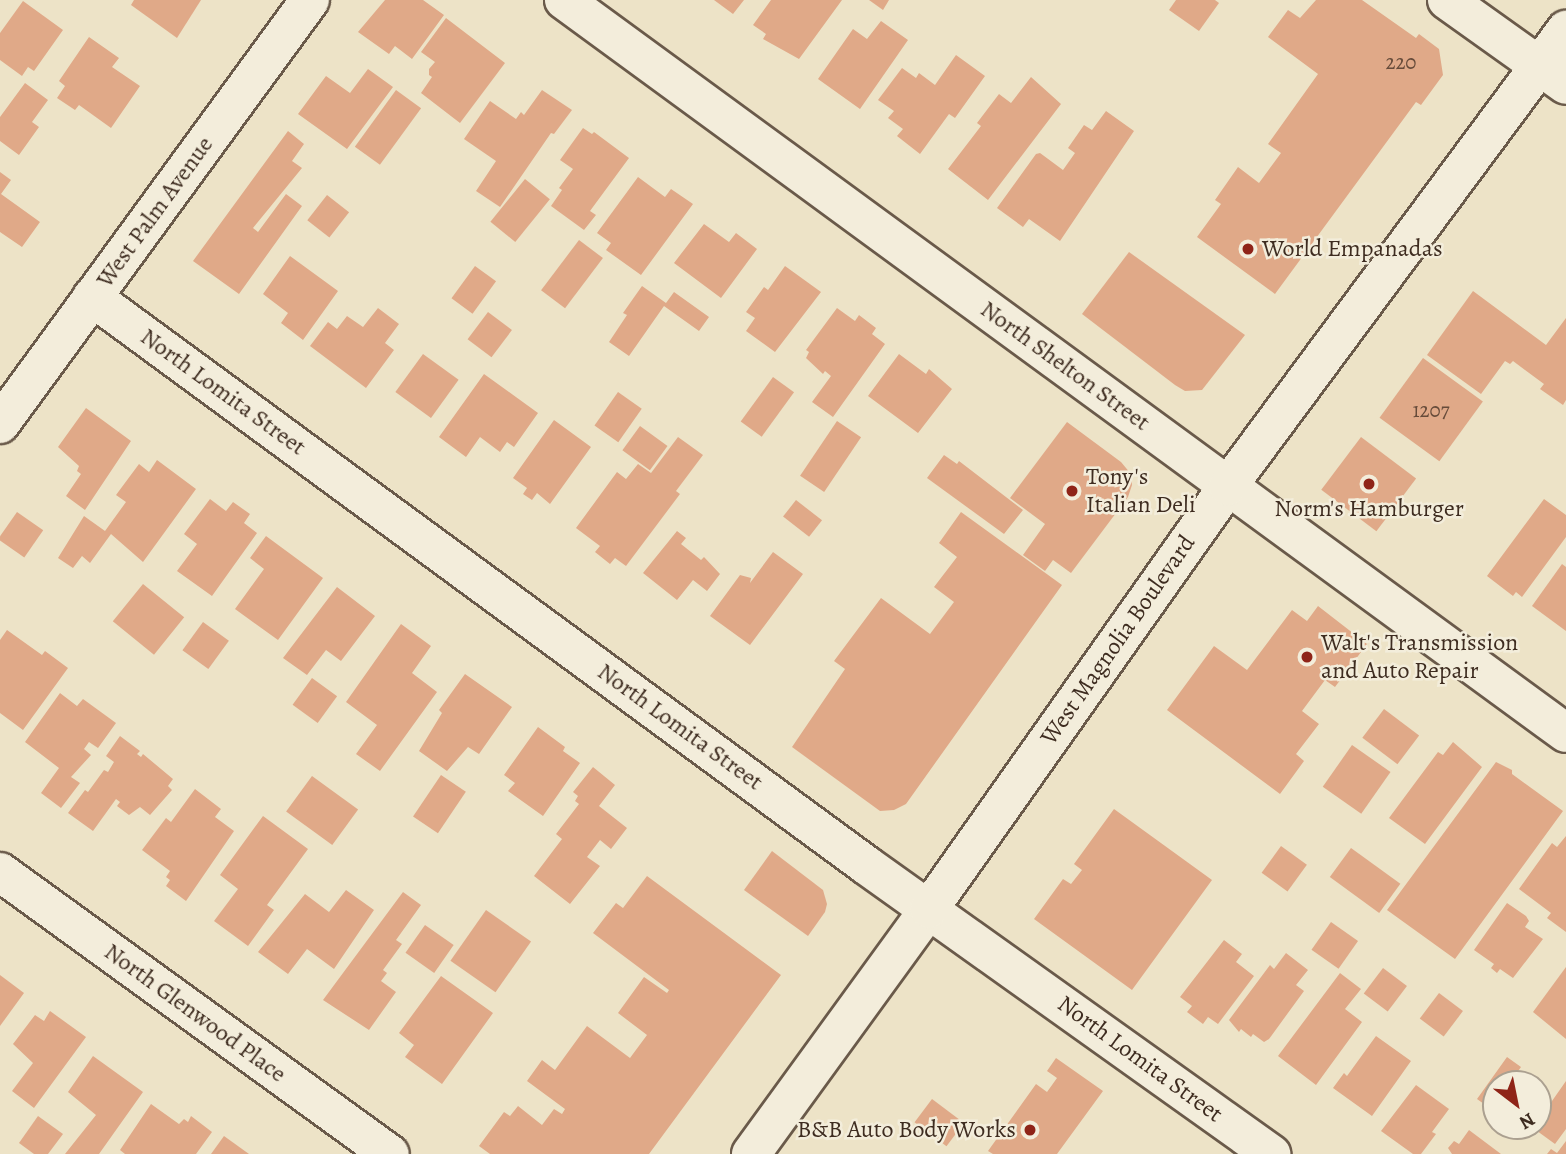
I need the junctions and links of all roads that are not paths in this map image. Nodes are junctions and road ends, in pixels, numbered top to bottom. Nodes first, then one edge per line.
1 (310, 0) edge
2 (564, 0) edge
3 (1447, 0) edge
4 (1566, 30) edge
5 (1553, 75) edge
6 (92, 297) junction
7 (0, 424) edge
8 (1227, 485) junction
9 (1566, 733) edge
10 (0, 872) edge
11 (929, 909) junction
12 (390, 1154) edge
13 (751, 1154) edge
14 (1271, 1154) edge

1 - 6 street, West Palm Avenue
2 - 8 street, North Shelton Street
3 - 5 street
4 - 5 street, West Magnolia Boulevard
5 - 8 street, West Magnolia Boulevard
6 - 7 street, West Palm Avenue
6 - 11 street, North Lomita Street
8 - 9 street, North Shelton Street
8 - 11 street, West Magnolia Boulevard
10 - 12 street, North Glenwood Place
11 - 13 street, West Magnolia Boulevard
11 - 14 street, North Lomita Street

